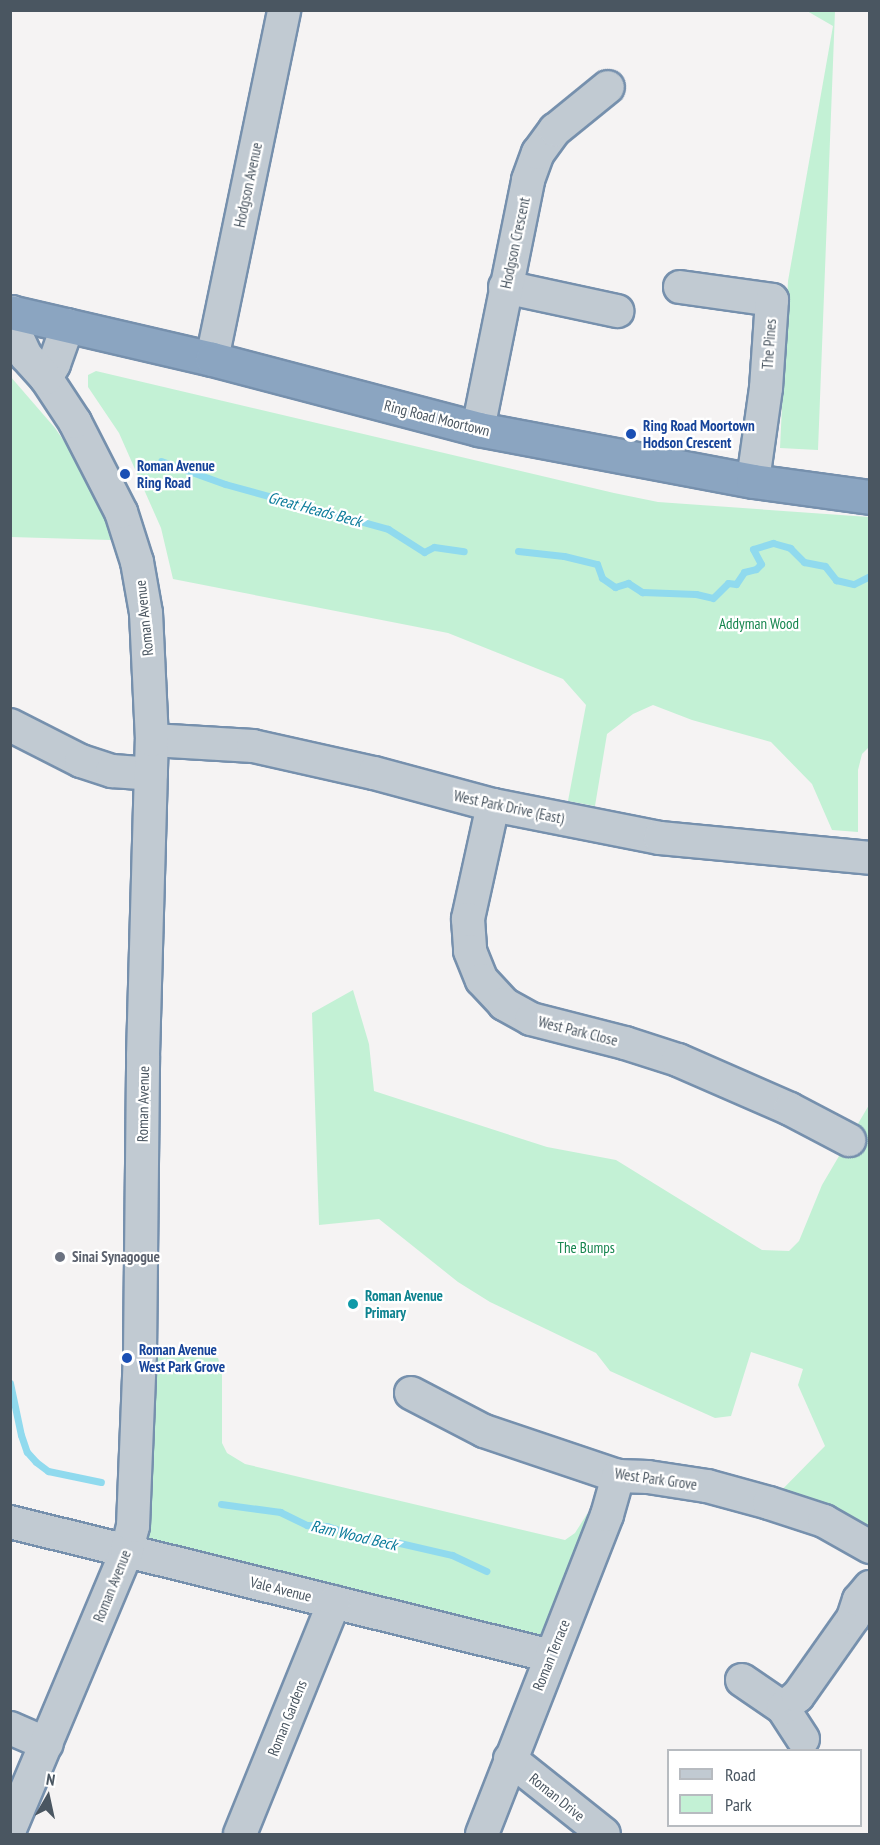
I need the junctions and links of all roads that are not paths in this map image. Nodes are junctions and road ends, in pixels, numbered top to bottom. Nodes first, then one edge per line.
1 (284, 10) edge
2 (608, 87) dead end
3 (505, 287) junction
4 (680, 287) dead end
5 (617, 311) dead end
6 (11, 312) edge
7 (68, 325) junction
8 (212, 359) junction
9 (46, 378) junction
10 (478, 429) junction
11 (753, 481) junction
12 (870, 497) edge
13 (10, 724) edge
14 (152, 740) junction
15 (151, 774) junction
16 (493, 805) junction
17 (870, 858) edge
18 (849, 1140) dead end
19 (411, 1393) dead end
20 (618, 1476) junction
21 (10, 1522) edge
22 (870, 1547) edge
23 (127, 1550) junction
24 (870, 1587) edge
25 (334, 1602) junction
26 (551, 1656) junction
27 (742, 1680) dead end
28 (783, 1708) junction
29 (10, 1728) edge
30 (803, 1739) dead end
31 (47, 1744) junction
32 (510, 1759) junction
33 (12, 1823) edge
34 (240, 1834) edge
35 (482, 1834) edge
36 (604, 1834) edge

1 - 8 street, Hodgson Avenue
2 - 3 street, Hodgson Crescent
3 - 5 street
3 - 10 street, Hodgson Crescent
4 - 11 street, The Pines
6 - 7 highway, Ring Road Moortown
6 - 9 street, Roman Avenue
7 - 8 highway, Ring Road Moortown
7 - 9 street
8 - 10 highway, Ring Road Moortown
9 - 14 street, Roman Avenue
10 - 11 highway, Ring Road Moortown
11 - 12 highway, Ring Road Moortown
13 - 15 street
14 - 15 street, Roman Avenue
14 - 16 street, West Park Drive (East)
15 - 23 street, Roman Avenue
16 - 17 street, West Park Drive (East)
16 - 18 street, West Park Close
19 - 20 street, West Park Grove
20 - 22 street, West Park Grove
20 - 26 street, Roman Terrace
21 - 23 street, Vale Avenue
23 - 25 street, Vale Avenue
23 - 31 street, Roman Avenue
24 - 28 street
25 - 26 street, Vale Avenue
25 - 34 street, Roman Gardens
26 - 32 street, Roman Terrace
27 - 28 street
28 - 30 street
29 - 31 street
31 - 33 street, Roman Avenue
32 - 35 street, Roman Terrace
32 - 36 street, Roman Drive

